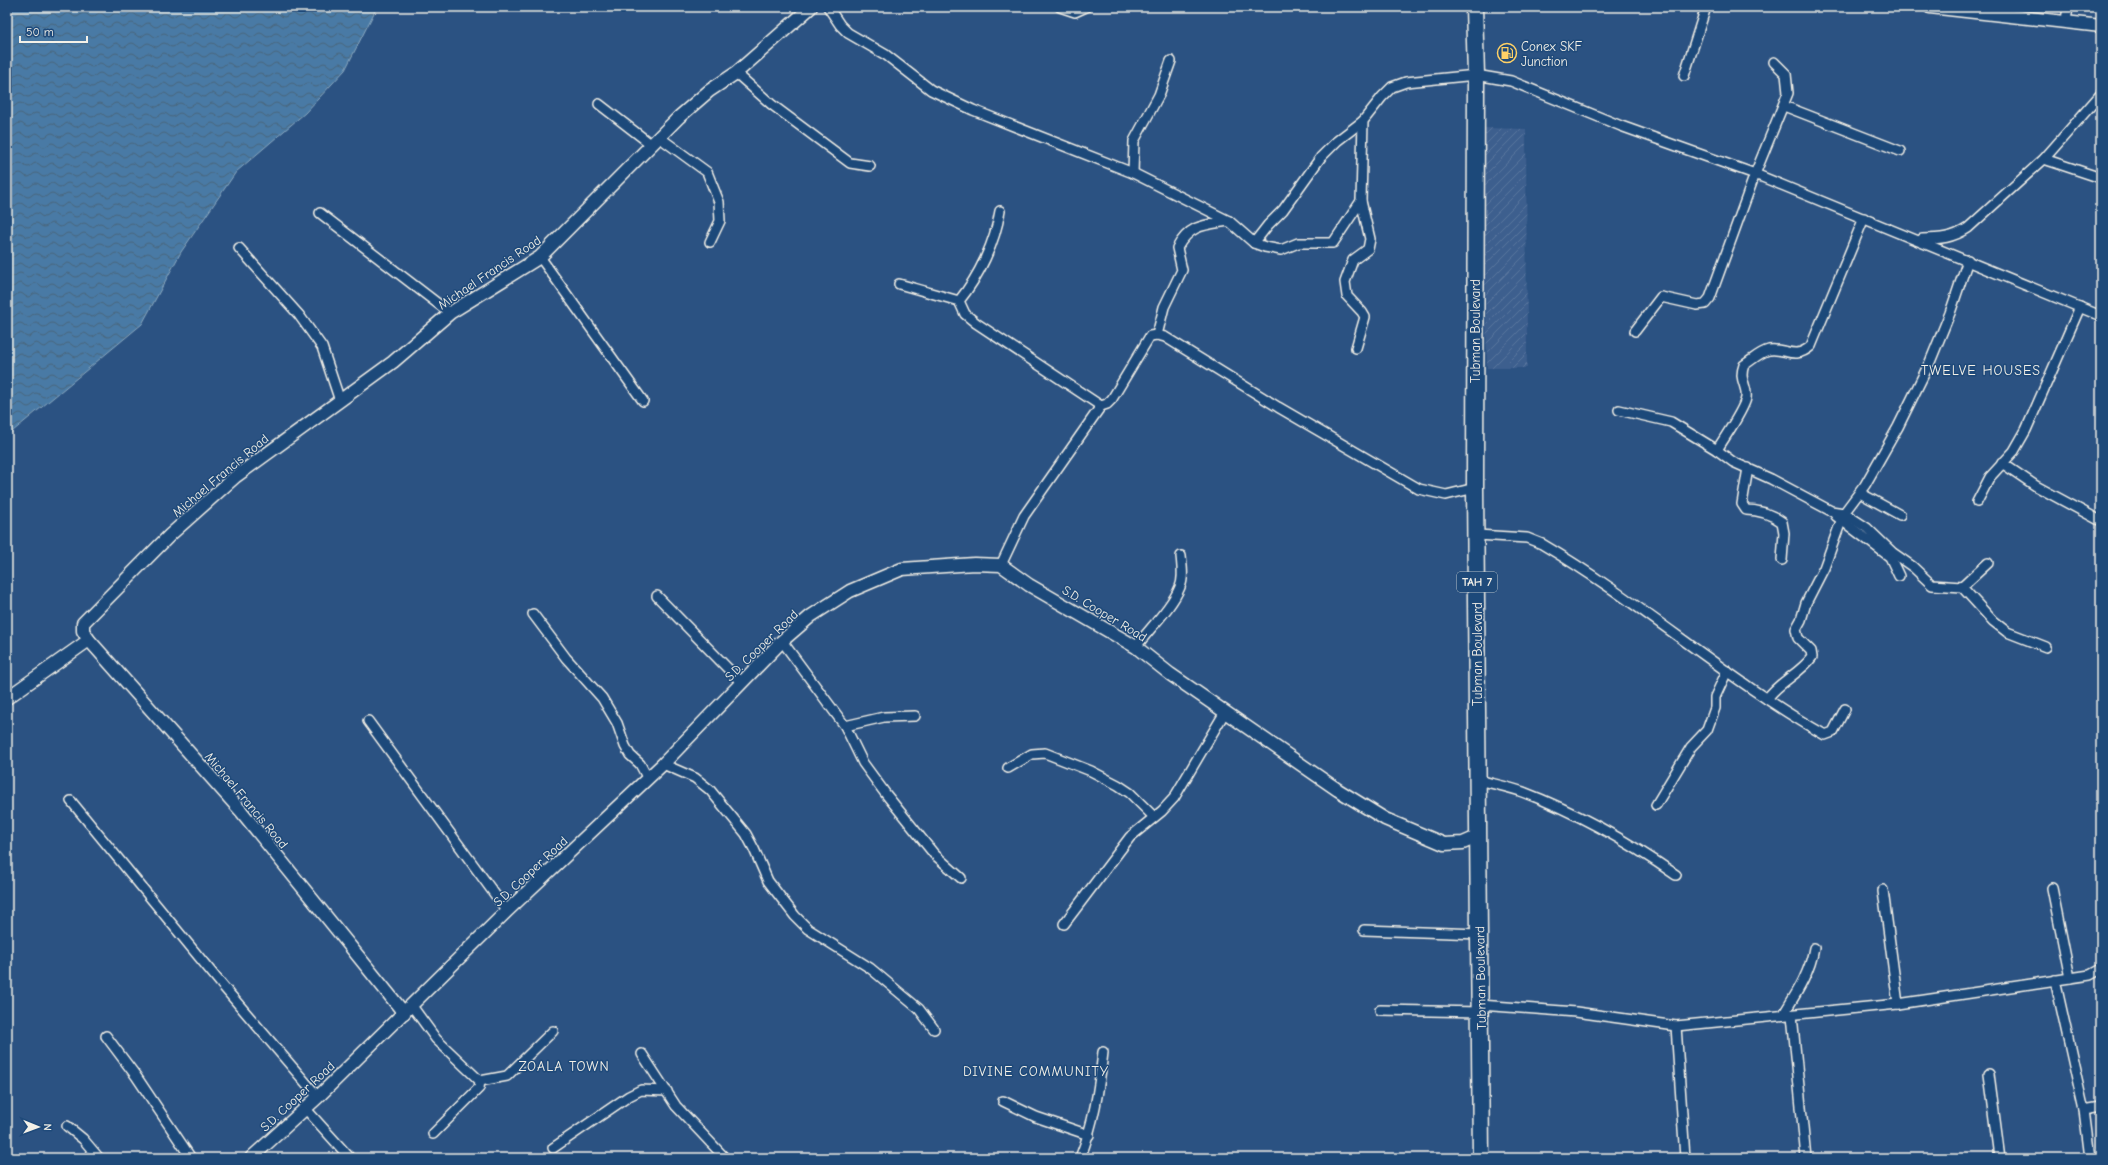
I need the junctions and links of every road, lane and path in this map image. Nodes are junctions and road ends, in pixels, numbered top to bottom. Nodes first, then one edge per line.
1 (811, 7) edge
2 (828, 7) edge
3 (1060, 7) edge
4 (1086, 7) edge
5 (1474, 7) edge
6 (1706, 7) edge
7 (1930, 7) edge
8 (2068, 7) edge
9 (2066, 21) junction
10 (2101, 26) edge
11 (1172, 61) dead end
12 (1774, 62) dead end
13 (736, 73) junction
14 (1476, 75) junction
15 (1684, 76) dead end
16 (2101, 94) edge
17 (599, 104) dead end
18 (1784, 106) junction
19 (1363, 121) junction
20 (655, 141) junction
21 (1900, 151) dead end
22 (2044, 159) junction
23 (870, 166) dead end
24 (1133, 173) junction
25 (1755, 174) junction
26 (2101, 178) edge
27 (1361, 201) junction
28 (1000, 211) dead end
29 (320, 213) dead end
30 (1864, 218) junction
31 (1229, 221) junction
32 (1919, 240) junction
33 (710, 242) dead end
34 (1254, 243) junction
35 (239, 248) dead end
36 (540, 257) junction
37 (1968, 260) junction
38 (899, 284) dead end
39 (959, 301) junction
40 (2080, 307) junction
41 (450, 313) junction
42 (2101, 316) edge
43 (1635, 331) dead end
44 (1157, 335) junction
45 (1356, 348) dead end
46 (340, 401) junction
47 (643, 401) dead end
48 (1101, 406) junction
49 (1619, 410) dead end
50 (1717, 450) junction
51 (2002, 463) junction
52 (1748, 468) junction
53 (1475, 488) junction
54 (1860, 493) junction
55 (1977, 502) dead end
56 (1900, 515) dead end
57 (1842, 516) junction
58 (2099, 520) dead end
59 (1477, 535) junction
60 (1181, 556) dead end
61 (1782, 560) dead end
62 (1988, 563) dead end
63 (1001, 565) junction
64 (1899, 576) dead end
65 (1962, 587) junction
66 (657, 596) dead end
67 (533, 614) dead end
68 (89, 640) junction
69 (782, 641) junction
70 (1136, 647) junction
71 (2046, 647) dead end
72 (1727, 671) junction
73 (742, 683) junction
74 (7, 698) edge
75 (1767, 699) junction
76 (1845, 709) dead end
77 (1225, 712) junction
78 (915, 716) dead end
79 (368, 721) dead end
80 (845, 726) junction
81 (663, 764) junction
82 (1008, 768) dead end
83 (647, 777) junction
84 (1479, 780) junction
85 (71, 801) dead end
86 (1656, 805) dead end
87 (1154, 817) junction
88 (1479, 836) junction
89 (1676, 875) dead end
90 (961, 878) dead end
91 (2052, 888) dead end
92 (1883, 890) dead end
93 (507, 911) junction
94 (1064, 924) dead end
95 (1364, 930) dead end
96 (1480, 934) junction
97 (1814, 948) dead end
98 (2101, 969) edge
99 (2070, 978) junction
100 (2055, 980) junction
101 (1898, 1004) junction
102 (1480, 1008) junction
103 (408, 1010) junction
104 (1380, 1010) dead end
105 (1788, 1015) junction
106 (1676, 1026) junction
107 (934, 1029) dead end
108 (553, 1031) dead end
109 (106, 1036) dead end
110 (1103, 1052) dead end
111 (642, 1054) dead end
112 (1989, 1074) dead end
113 (480, 1081) junction
114 (667, 1091) junction
115 (318, 1097) junction
116 (1003, 1101) dead end
117 (2101, 1107) edge
118 (306, 1108) junction
119 (2084, 1110) junction
120 (67, 1126) dead end
121 (433, 1134) dead end
122 (1089, 1135) junction
123 (554, 1148) dead end
124 (99, 1158) edge
125 (191, 1158) edge
126 (252, 1158) edge
127 (350, 1158) edge
128 (725, 1158) edge
129 (1080, 1158) edge
130 (1481, 1158) edge
131 (1685, 1158) edge
132 (1806, 1158) edge
133 (2000, 1158) edge
134 (2090, 1158) edge

1 - 13 street, Michael Francis Road
2 - 24 street
3 - 4 street
5 - 14 highway, Tubman Boulevard / TAH 7
6 - 15 street
7 - 9 street
8 - 9 street
9 - 10 street
11 - 24 street
12 - 18 street
13 - 20 street, Michael Francis Road
13 - 23 street
14 - 19 street
14 - 25 street
14 - 53 highway, Tubman Boulevard / TAH 7
16 - 22 street
17 - 20 street
18 - 21 street
18 - 25 street
19 - 27 street
19 - 34 street
20 - 33 street
20 - 36 street, Michael Francis Road
22 - 26 street
22 - 32 street
24 - 31 street
25 - 30 street
25 - 43 street
27 - 34 street
27 - 45 street
28 - 39 street
29 - 41 street
30 - 32 street
30 - 50 street
31 - 34 street
31 - 44 street
32 - 37 street
35 - 46 street
36 - 41 street, Michael Francis Road
36 - 47 street
37 - 40 street
37 - 54 street
38 - 39 street
39 - 48 street
40 - 42 street
40 - 51 street
41 - 46 street, Michael Francis Road
44 - 48 street
44 - 53 street
46 - 68 street, Michael Francis Road
48 - 63 street
49 - 50 street
50 - 52 street
51 - 55 street
51 - 58 street
52 - 57 street
52 - 61 street
53 - 59 highway, Tubman Boulevard / TAH 7
54 - 56 street
54 - 57 street
57 - 64 street
57 - 65 street
57 - 75 street
59 - 72 street
59 - 84 highway, Tubman Boulevard / TAH 7
60 - 70 street
62 - 65 street
63 - 69 street, S.D. Cooper Road
63 - 70 street, S.D. Cooper Road
65 - 71 street
66 - 73 street
67 - 83 street
68 - 74 street
68 - 103 street, Michael Francis Road
69 - 73 street, S.D. Cooper Road
69 - 80 street
70 - 77 street, S.D. Cooper Road
72 - 75 street
72 - 86 street
73 - 81 street, S.D. Cooper Road
75 - 76 street
77 - 87 street
77 - 88 street, S.D. Cooper Road
78 - 80 street
79 - 93 street
80 - 90 street
81 - 83 street, S.D. Cooper Road
81 - 107 street
82 - 87 street
83 - 93 street, S.D. Cooper Road
84 - 88 highway, Tubman Boulevard / TAH 7
84 - 89 street
85 - 115 street
87 - 94 street
88 - 96 highway, Tubman Boulevard / TAH 7
91 - 99 street
92 - 101 street
93 - 103 street, S.D. Cooper Road
95 - 96 street
96 - 102 highway, Tubman Boulevard / TAH 7
97 - 105 street
98 - 99 street
99 - 100 street
100 - 101 street
100 - 119 street
101 - 105 street
102 - 104 street
102 - 106 street
102 - 130 highway, Tubman Boulevard / TAH 7
103 - 113 street
103 - 115 street, S.D. Cooper Road
105 - 106 street
105 - 132 street
106 - 131 street
108 - 113 street
109 - 125 street
110 - 122 street
111 - 114 street
112 - 133 street
113 - 121 street
114 - 123 street
114 - 128 street
115 - 118 street, S.D. Cooper Road
116 - 122 street
117 - 119 street
118 - 126 street, S.D. Cooper Road
118 - 127 street
119 - 134 street
120 - 124 street
122 - 129 street

